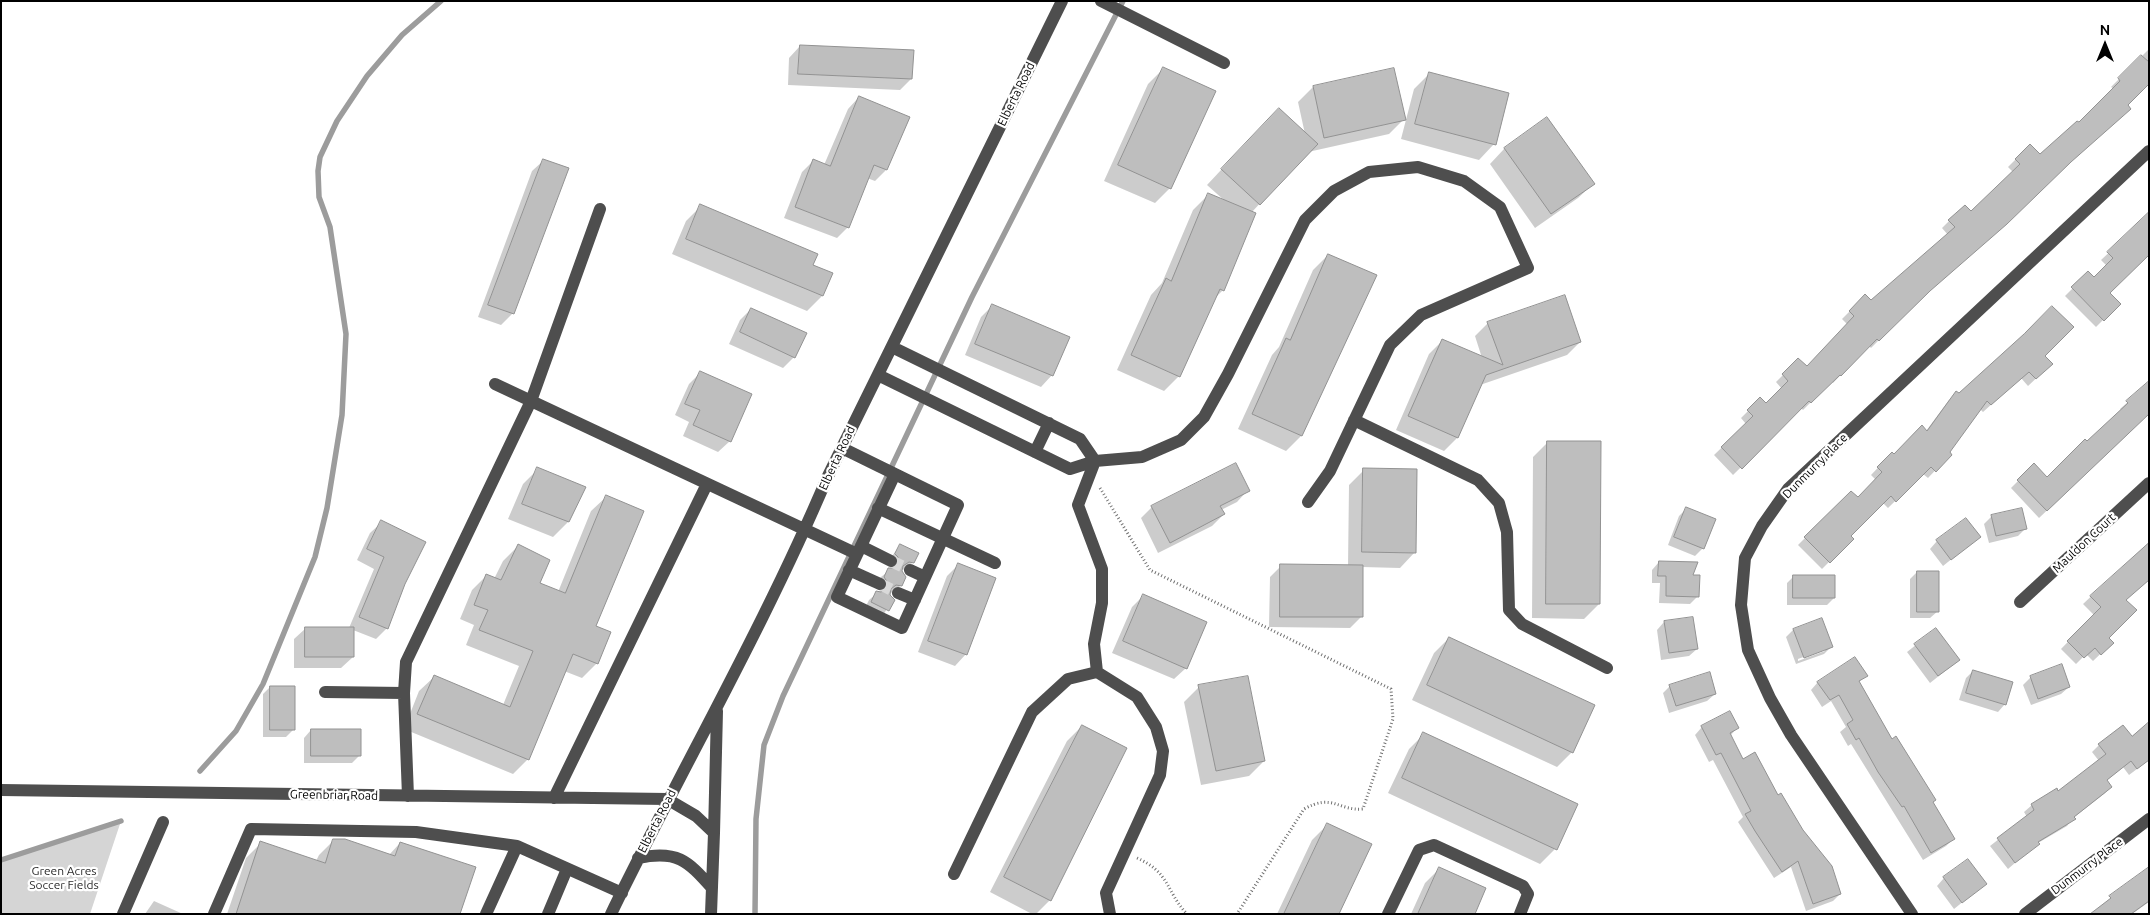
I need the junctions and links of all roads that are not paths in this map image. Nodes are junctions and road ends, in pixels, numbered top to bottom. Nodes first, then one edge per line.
1 (1062, 1) edge
2 (1101, 1) edge
3 (1224, 63) dead end
4 (2149, 151) edge
5 (600, 209) dead end
6 (892, 347) junction
7 (878, 375) junction
8 (495, 384) dead end
9 (531, 401) junction
10 (1354, 420) junction
11 (1048, 423) junction
12 (842, 448) junction
13 (1035, 452) junction
14 (1093, 467) junction
15 (895, 474) junction
16 (2149, 483) edge
17 (708, 484) junction
18 (1308, 502) dead end
19 (878, 508) junction
20 (805, 530) junction
21 (942, 540) junction
22 (859, 550) junction
23 (891, 561) tunnel mouth
24 (996, 563) dead end
25 (849, 570) junction
26 (910, 570) tunnel mouth
27 (925, 577) junction
28 (880, 584) tunnel mouth
29 (898, 593) tunnel mouth
30 (915, 600) junction
31 (2020, 602) dead end
32 (1607, 668) dead end
33 (1097, 672) junction
34 (325, 692) dead end
35 (404, 694) junction
36 (717, 708) junction
37 (1, 790) edge
38 (408, 796) junction
39 (554, 798) junction
40 (667, 799) junction
41 (2149, 819) edge
42 (163, 822) dead end
43 (714, 833) junction
44 (517, 846) junction
45 (638, 858) junction
46 (567, 870) junction
47 (954, 874) dead end
48 (712, 888) junction
49 (622, 893) junction
50 (123, 914) edge
51 (214, 914) edge
52 (486, 914) edge
53 (548, 914) edge
54 (612, 914) edge
55 (711, 914) edge
56 (1110, 914) edge
57 (1388, 914) edge
58 (1520, 914) edge
59 (1912, 914) edge
60 (2025, 914) edge

1 - 6 street, Elberta Road
2 - 3 street
4 - 59 street, Dunmurry Place
5 - 9 street
6 - 7 street, Elberta Road
6 - 11 street
7 - 12 street, Elberta Road
7 - 13 street
8 - 9 street
9 - 17 street
9 - 35 street
10 - 14 street
10 - 18 street
10 - 32 street
11 - 13 street
11 - 14 street
12 - 15 street
12 - 20 street, Elberta Road
13 - 14 street
14 - 33 street
15 - 19 street
15 - 21 street
16 - 31 street, Mauldon Court
17 - 20 street
17 - 39 street
19 - 21 street
19 - 22 street
20 - 22 street
20 - 36 street, Elberta Road
21 - 24 street
21 - 27 street
22 - 23 street
22 - 25 street
25 - 28 street
25 - 30 street
26 - 27 street
27 - 30 street
29 - 30 street
33 - 47 street
33 - 56 street
34 - 35 street
35 - 38 street
36 - 40 street, Elberta Road
36 - 43 street
37 - 38 street, Greenbriar Road
38 - 39 street, Greenbriar Road
39 - 40 street, Greenbriar Road
40 - 43 street
40 - 45 street, Elberta Road
41 - 60 street, Dunmurry Place
42 - 50 street
43 - 48 street
44 - 46 street
44 - 51 street
44 - 52 street
45 - 48 street
45 - 49 street, Elberta Road
46 - 49 street
46 - 53 street
48 - 55 street
49 - 54 street, Elberta Road
57 - 58 street

